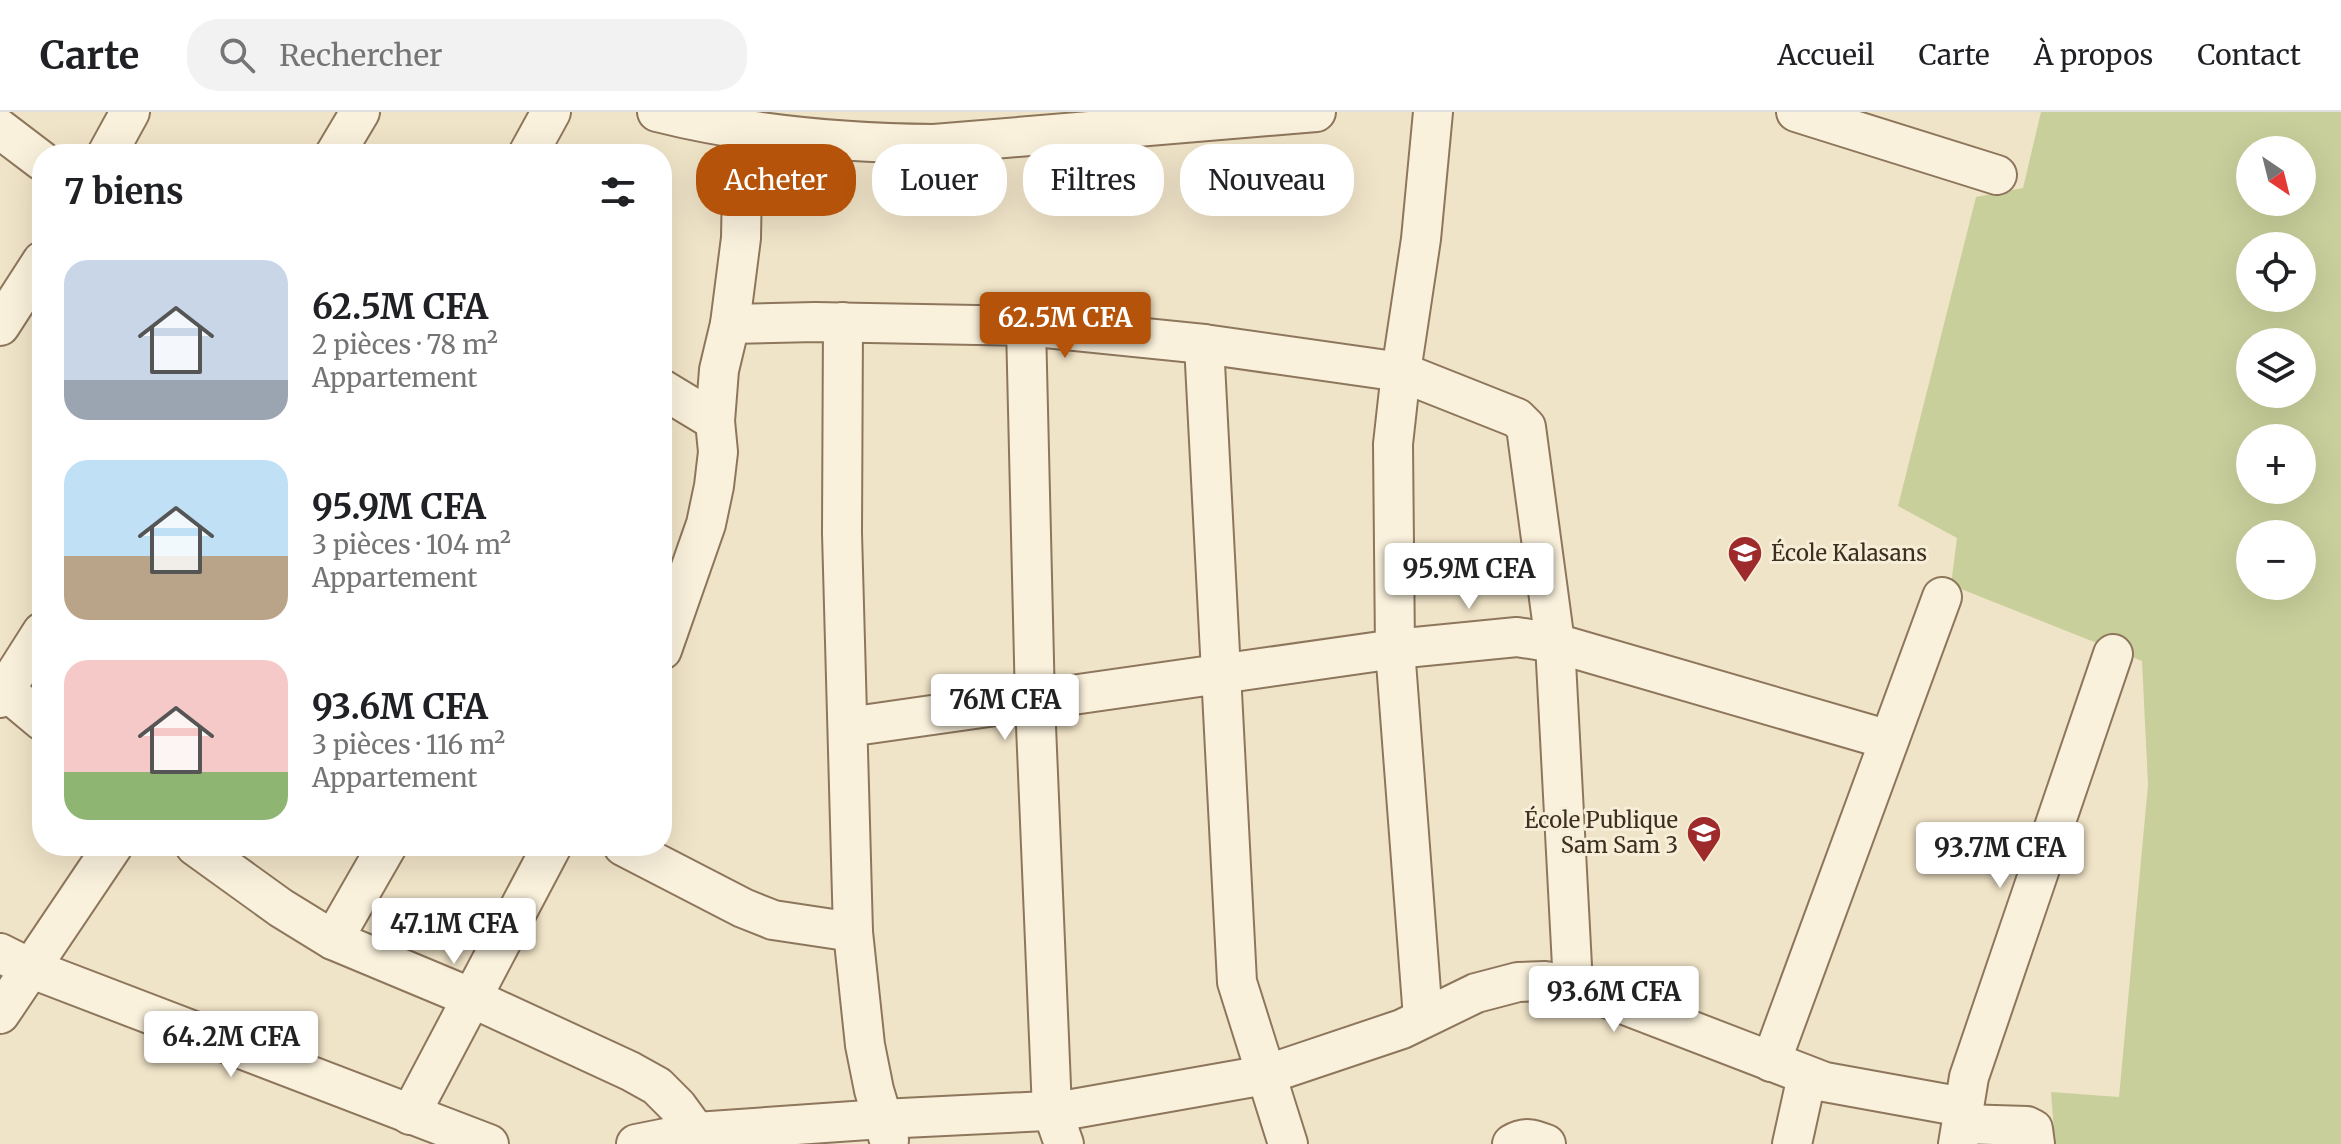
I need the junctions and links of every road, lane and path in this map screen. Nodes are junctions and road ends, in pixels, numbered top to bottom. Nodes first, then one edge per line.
1 (130, 112) edge
2 (360, 112) edge
3 (551, 112) edge
4 (657, 112) edge
5 (1316, 112) edge
6 (1433, 112) edge
7 (1796, 112) edge
8 (0, 129) edge
9 (743, 131) junction
10 (112, 144) edge
11 (341, 144) edge
12 (533, 144) edge
13 (32, 153) edge
14 (1997, 175) dead end
15 (32, 276) edge
16 (843, 322) junction
17 (730, 324) junction
18 (0, 326) edge
19 (1026, 326) junction
20 (1204, 344) junction
21 (1401, 372) junction
22 (672, 395) edge
23 (715, 421) junction
24 (1942, 597) dead end
25 (672, 621) edge
26 (1555, 643) junction
27 (32, 648) edge
28 (1395, 649) junction
29 (2113, 654) dead end
30 (1221, 674) junction
31 (2, 694) edge
32 (1035, 702) junction
33 (32, 714) edge
34 (848, 727) junction
35 (1889, 740) junction
36 (105, 856) edge
37 (209, 856) edge
38 (381, 856) edge
39 (547, 856) edge
40 (642, 856) edge
41 (853, 932) junction
42 (333, 940) junction
43 (16, 961) edge
44 (1573, 985) junction
45 (472, 998) junction
46 (0, 1014) edge
47 (1423, 1018) junction
48 (1771, 1062) junction
49 (1265, 1075) junction
50 (1807, 1076) junction
51 (410, 1115) junction
52 (1961, 1125) edge
53 (1058, 1127) edge
54 (886, 1131) edge
55 (697, 1138) edge
56 (489, 1144) edge
57 (636, 1144) edge
58 (1288, 1144) edge
59 (1512, 1144) edge
60 (1546, 1144) edge
61 (1792, 1144) edge
62 (2035, 1144) edge

1 - 10 street
2 - 11 street
3 - 12 street
4 - 9 street
5 - 9 street
6 - 21 street
7 - 14 street
8 - 13 street
9 - 17 street
15 - 18 street
16 - 17 street
16 - 19 street
16 - 34 street
17 - 23 street
19 - 20 street
19 - 32 street
20 - 21 street
20 - 30 street
21 - 26 street
21 - 28 street
22 - 23 street
23 - 25 street
24 - 35 street
26 - 28 street
26 - 35 street
26 - 44 street
27 - 31 street
28 - 30 street
28 - 47 street
29 - 52 street
30 - 32 street
30 - 49 street
31 - 33 street
32 - 34 street
32 - 53 street
34 - 41 street
35 - 48 street
36 - 43 street
37 - 42 street
38 - 42 street
39 - 45 street
40 - 41 street
41 - 54 street
42 - 45 street
43 - 46 street
43 - 51 street
44 - 47 street
44 - 48 street
45 - 51 street
45 - 55 street
47 - 49 street
48 - 50 street
49 - 53 street
49 - 58 street
50 - 52 street
50 - 61 street
51 - 56 street
52 - 62 street
53 - 54 street
54 - 55 street
55 - 57 street
59 - 60 street

